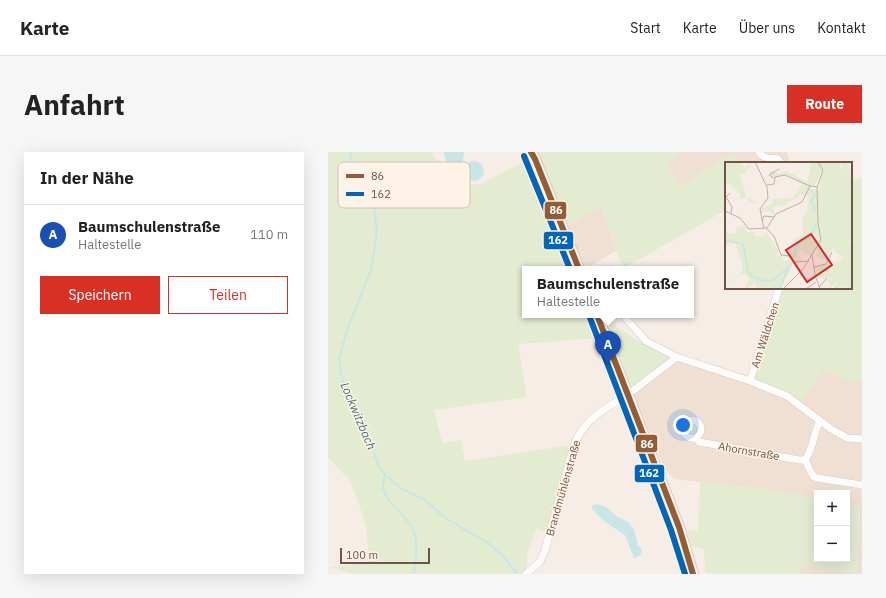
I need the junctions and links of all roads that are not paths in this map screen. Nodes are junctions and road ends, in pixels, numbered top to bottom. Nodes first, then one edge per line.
1 (531, 152) edge
2 (759, 152) edge
3 (780, 162) edge
4 (578, 266) edge
5 (779, 289) edge
6 (598, 318) edge
7 (626, 318) edge
8 (677, 357) junction
9 (750, 381) junction
10 (631, 393) junction
11 (820, 421) junction
12 (696, 438) dead end
13 (862, 439) edge
14 (805, 460) junction
15 (862, 485) edge
16 (526, 574) edge
17 (694, 574) edge

1 - 4 main road
2 - 3 street
5 - 9 street, Am Wäldchen
6 - 10 main road
7 - 8 street
8 - 9 street
8 - 10 street, Brandmühlenstraße
9 - 11 street
10 - 16 street, Brandmühlenstraße
10 - 17 main road
11 - 13 street
11 - 14 street
12 - 14 street, Ahornstraße
14 - 15 street

